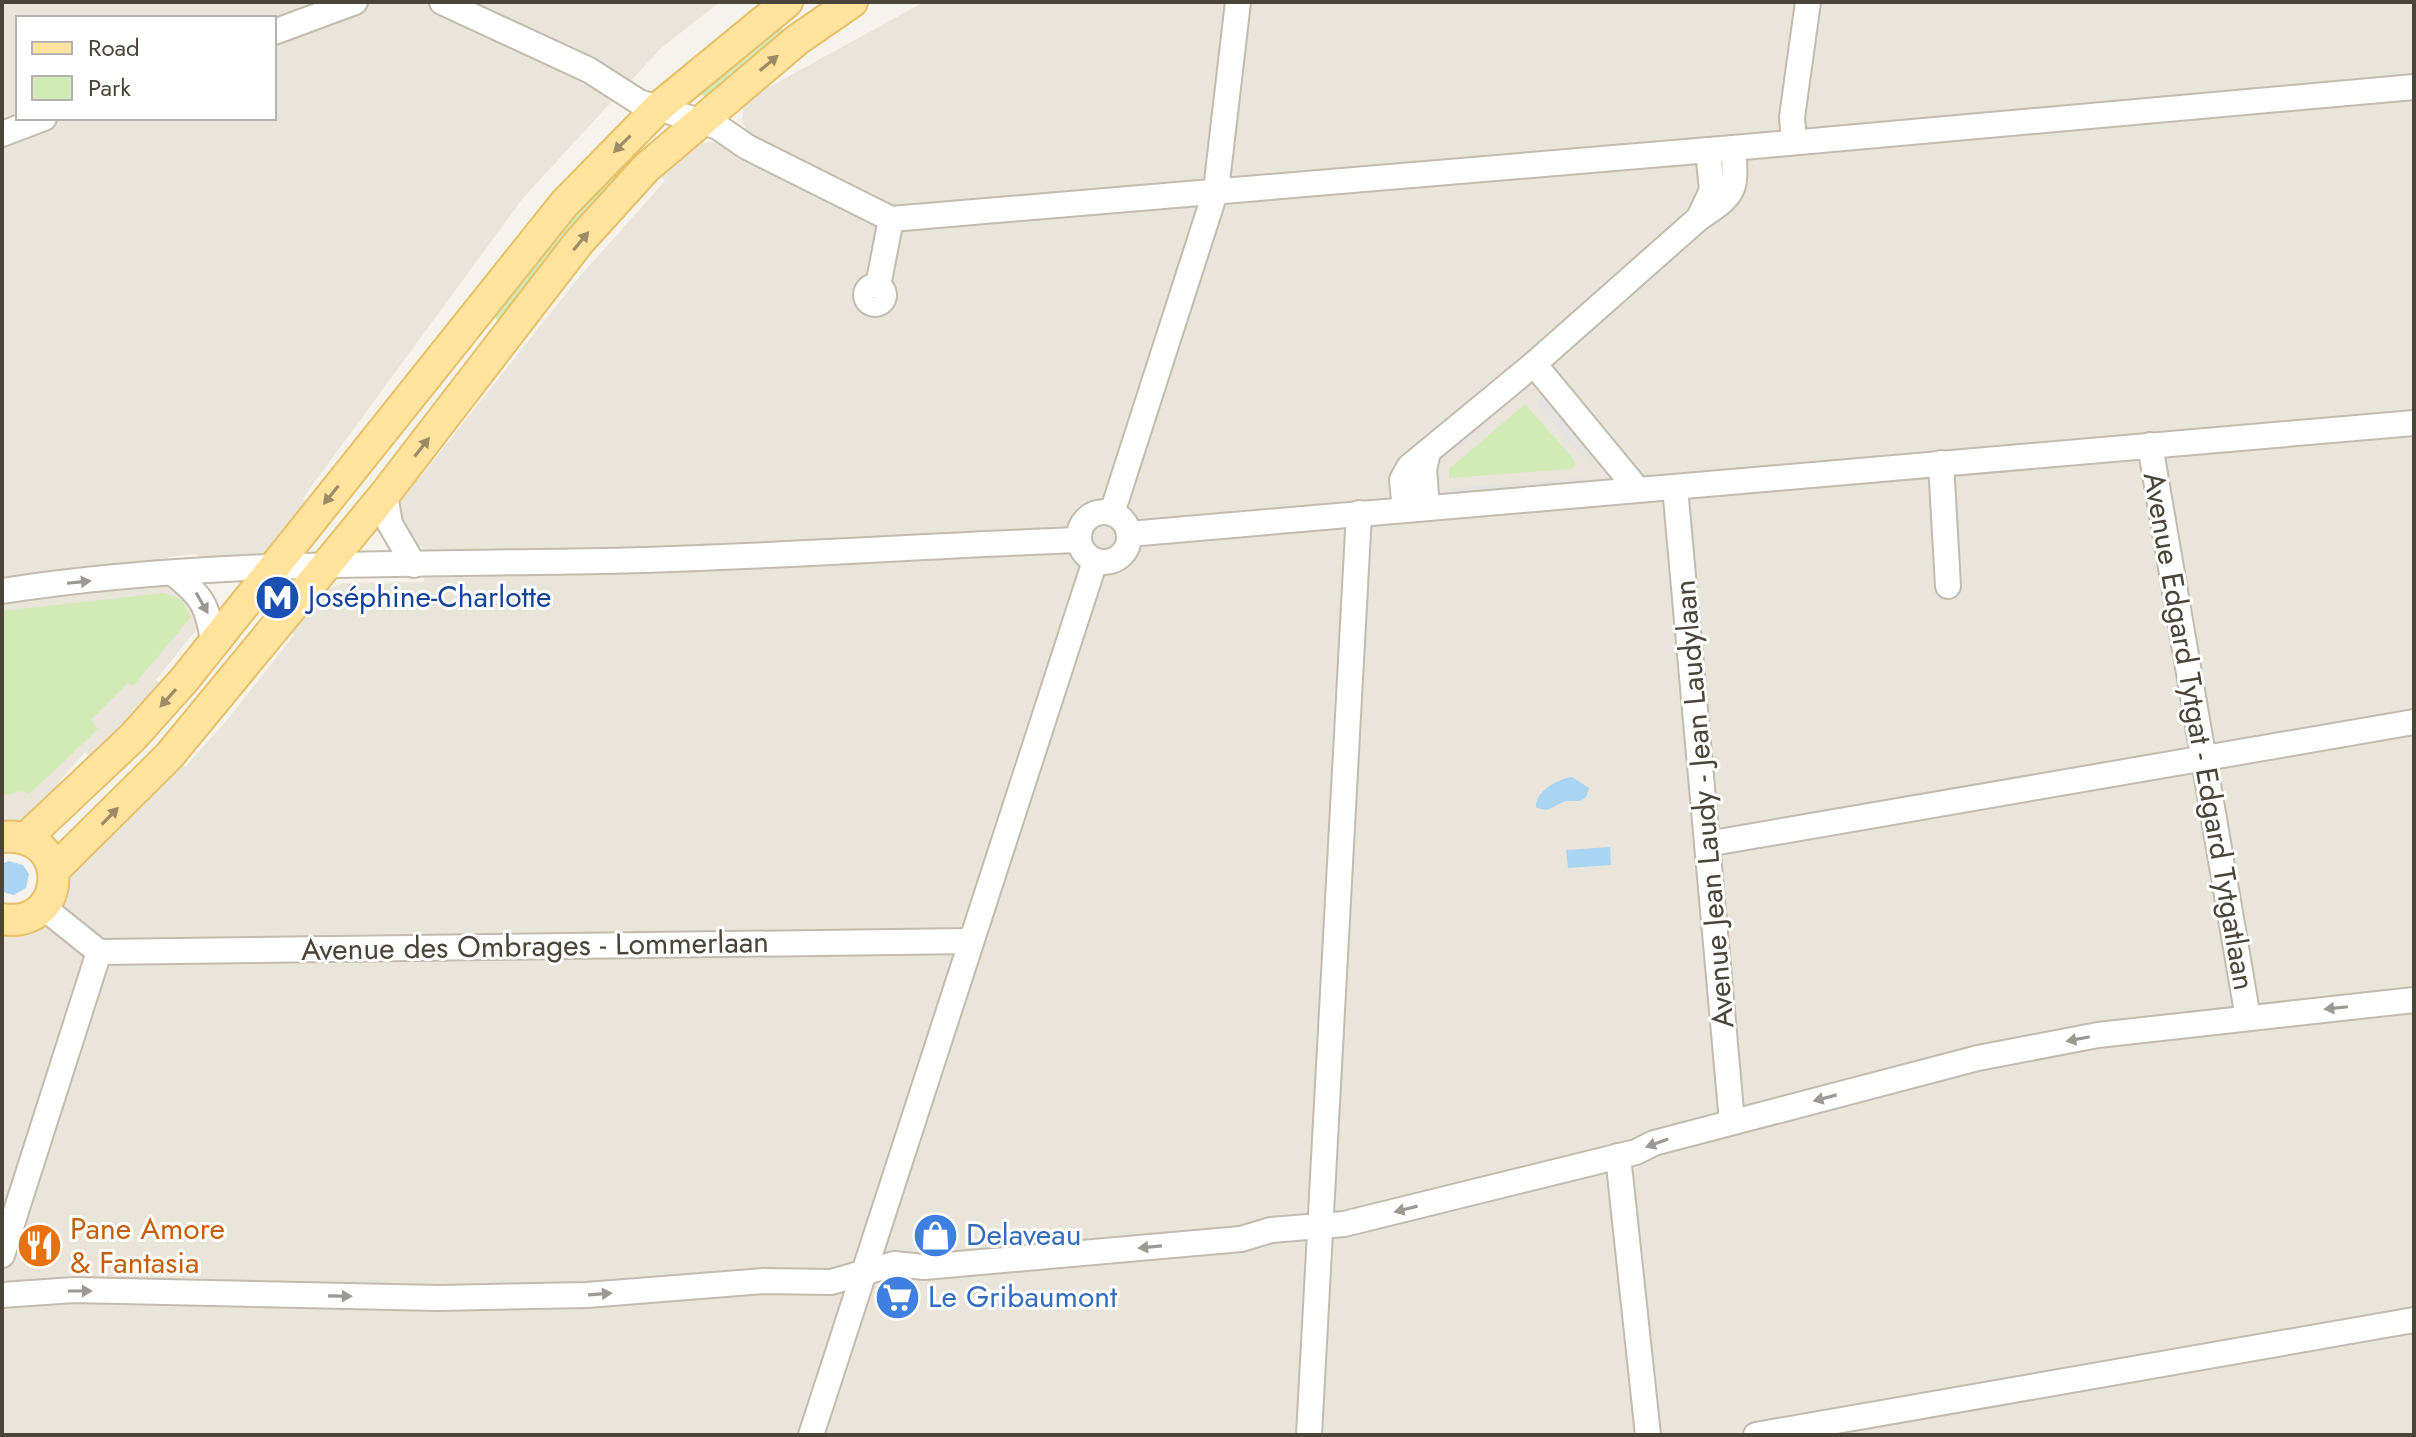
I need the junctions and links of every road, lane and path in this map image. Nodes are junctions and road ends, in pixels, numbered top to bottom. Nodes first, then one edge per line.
1 (355, 2) edge
2 (442, 2) edge
3 (787, 2) edge
4 (1238, 2) edge
5 (1808, 2) edge
6 (836, 6) edge
7 (276, 31) edge
8 (2414, 87) edge
9 (658, 108) junction
10 (39, 120) edge
11 (700, 121) junction
12 (2, 134) edge
13 (1794, 141) junction
14 (1733, 148) junction
15 (1708, 150) junction
16 (1216, 190) junction
17 (1699, 218) junction
18 (891, 219) junction
19 (878, 286) dead end
20 (469, 322) junction
21 (500, 346) junction
22 (1534, 364) junction
23 (2414, 423) edge
24 (2150, 445) junction
25 (1941, 463) junction
26 (1675, 487) junction
27 (1638, 490) junction
28 (385, 494) junction
29 (1416, 508) junction
30 (1112, 513) junction
31 (1359, 513) junction
32 (1129, 534) junction
33 (1078, 540) junction
34 (1095, 561) junction
35 (414, 565) junction
36 (325, 566) junction
37 (272, 568) junction
38 (174, 574) junction
39 (1948, 586) dead end
40 (2, 591) edge
41 (213, 641) junction
42 (2414, 722) edge
43 (2204, 757) junction
44 (14, 838) edge
45 (1707, 844) junction
46 (54, 870) junction
47 (43, 907) junction
48 (2, 919) edge
49 (971, 941) junction
50 (99, 952) junction
51 (2414, 1000) edge
52 (2248, 1018) junction
53 (1732, 1122) junction
54 (1618, 1156) junction
55 (1321, 1226) junction
56 (2, 1255) edge
57 (864, 1274) junction
58 (2, 1295) edge
59 (2414, 1320) edge
60 (811, 1435) edge
61 (1309, 1435) edge
62 (1648, 1435) edge
63 (1756, 1435) edge

1 - 7 street
2 - 9 street
3 - 9 main road
4 - 16 street
5 - 13 street
11 -> 6 main road
8 - 13 street
9 - 11 street
9 -> 20 main road
10 - 12 street
11 - 18 street
21 -> 11 main road
13 - 14 street
14 - 15 street
14 - 17 street
15 - 16 street
15 - 17 street
16 - 18 street
16 - 30 street
17 - 22 street
18 - 19 street
20 - 21 street
20 -> 37 main road
28 -> 21 main road
22 - 27 street
22 - 29 street
23 - 24 street
24 - 25 street
24 - 43 street, Avenue Edgard Tytgat - Edgard Tytgatlaan
25 - 26 street
25 - 39 street
26 - 27 street
26 - 45 street, Avenue Jean Laudy - Jean Laudylaan
27 - 29 street
28 - 35 street
28 - 36 main road
29 - 31 street
30 - 32 street
30 - 33 street
31 - 32 street
31 - 55 street
32 - 34 street
33 - 34 street
33 - 35 street
34 - 49 street
35 - 36 street
36 - 37 street
46 -> 36 main road
37 - 38 street
37 - 41 main road
40 -> 38 street
38 -> 41 street
41 -> 44 main road
42 - 43 street
43 - 45 street
43 - 52 street, Avenue Edgard Tytgat - Edgard Tytgatlaan
44 - 46 main road
45 - 53 street, Avenue Jean Laudy - Jean Laudylaan
46 - 47 main road
47 - 48 main road
47 - 50 street
49 - 50 street, Avenue des Ombrages - Lommerlaan
49 - 57 street
50 - 56 street
51 -> 52 street
52 -> 53 street
53 -> 54 street
54 -> 55 street
54 - 62 street
55 -> 57 street
55 - 61 street
58 -> 57 street
57 - 60 street
59 - 63 street

